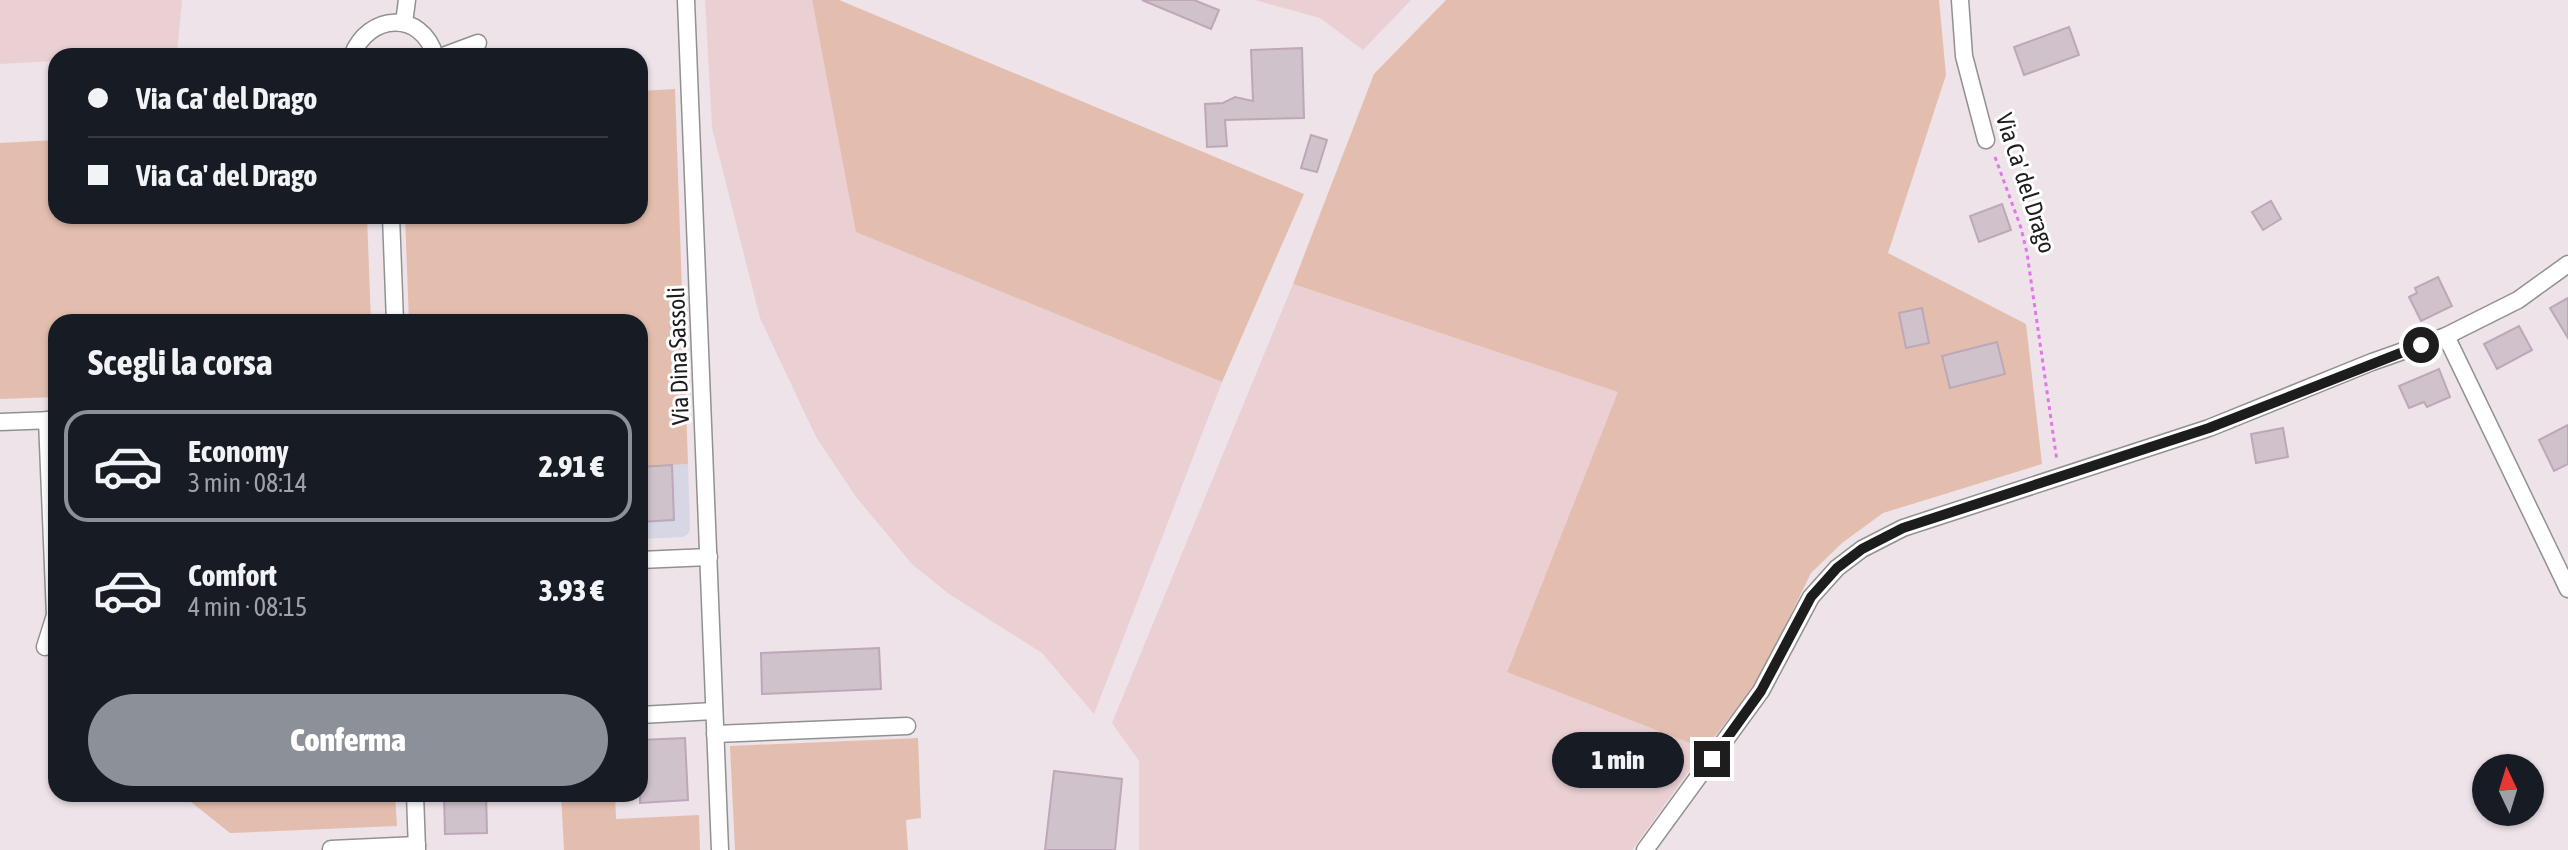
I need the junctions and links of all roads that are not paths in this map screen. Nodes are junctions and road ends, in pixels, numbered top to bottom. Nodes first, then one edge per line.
1 (407, 0) edge
2 (686, 0) edge
3 (1960, 0) edge
4 (404, 23) junction
5 (478, 43) dead end
6 (355, 48) edge
7 (431, 48) edge
8 (465, 48) edge
9 (1986, 140) road end
10 (391, 224) edge
11 (2568, 264) edge
12 (395, 314) edge
13 (2446, 336) junction
14 (48, 420) edge
15 (0, 422) edge
16 (709, 557) junction
17 (648, 560) edge
18 (2568, 589) edge
19 (48, 637) edge
20 (45, 647) dead end
21 (714, 711) junction
22 (648, 715) edge
23 (907, 726) dead end
24 (715, 734) junction
25 (415, 802) edge
26 (417, 847) edge
27 (331, 849) edge
28 (720, 850) edge
29 (1645, 850) edge

1 - 4 street
2 - 16 street, Via Dina Sassoli
3 - 9 street, Via Ca' del Drago
4 - 6 street
4 - 7 street
5 - 8 street
10 - 12 street
11 - 13 street
13 - 18 street
13 - 29 street
14 - 15 street
16 - 17 street
16 - 21 street, Via Dina Sassoli
19 - 20 street
21 - 22 street
21 - 24 street, Via Dina Sassoli
23 - 24 street
24 - 28 street, Via Dina Sassoli
25 - 26 street
26 - 27 street

